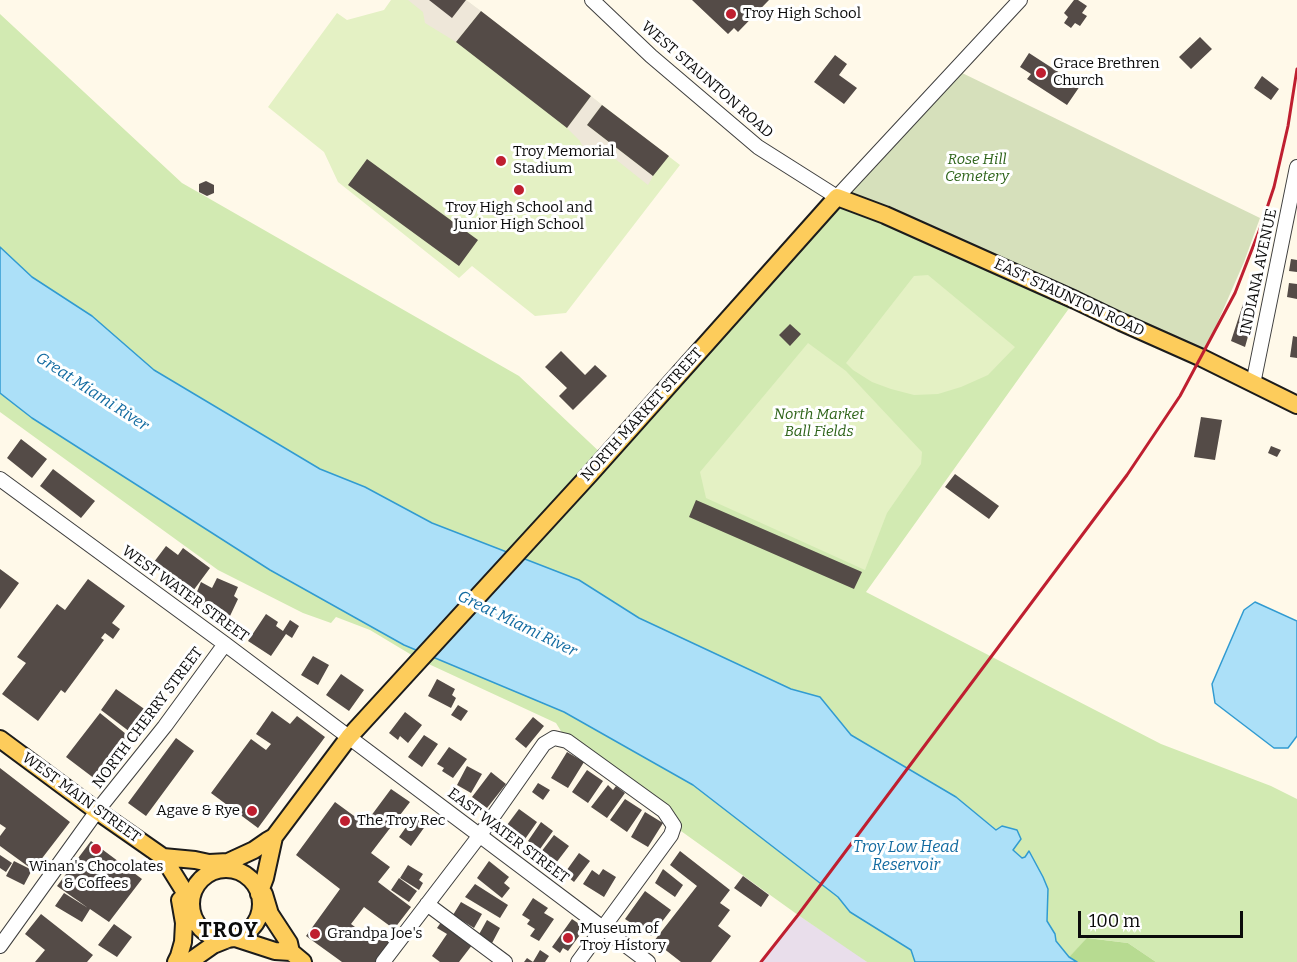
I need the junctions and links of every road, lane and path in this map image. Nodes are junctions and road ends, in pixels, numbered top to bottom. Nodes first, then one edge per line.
1 (592, 0) edge
2 (1020, 0) edge
3 (1297, 167) edge
4 (1295, 189) edge
5 (837, 197) junction
6 (1253, 384) junction
7 (1297, 405) edge
8 (0, 479) edge
9 (225, 644) junction
10 (349, 737) junction
11 (0, 739) edge
12 (97, 811) junction
13 (480, 835) junction
14 (274, 837) junction
15 (163, 858) junction
16 (222, 866) junction
17 (173, 873) junction
18 (264, 899) junction
19 (428, 904) junction
20 (191, 905) junction
21 (602, 928) junction
22 (183, 934) junction
23 (231, 938) junction
24 (0, 946) edge
25 (297, 957) edge
26 (176, 962) edge
27 (189, 962) edge
28 (383, 962) edge
29 (505, 962) edge
30 (578, 962) edge
31 (648, 962) edge

1 - 5 street, WEST STAUNTON ROAD
2 - 5 street, NORTH MARKET STREET
3 - 4 street, INDIANA AVENUE
4 - 6 street, INDIANA AVENUE
5 - 6 main road, EAST STAUNTON ROAD
5 - 10 main road, NORTH MARKET STREET
6 - 7 main road, EAST STAUNTON ROAD
8 - 9 street, WEST WATER STREET
9 - 10 street, WEST WATER STREET
9 - 12 street, NORTH CHERRY STREET
10 - 13 street, EAST WATER STREET
10 - 14 main road, NORTH MARKET STREET
11 - 12 main road, WEST MAIN STREET
12 - 15 main road, WEST MAIN STREET
12 - 24 street, NORTH CHERRY STREET
13 - 19 street
13 - 21 street, EAST WATER STREET
13 - 21 street
14 - 16 main road
14 - 18 main road
15 - 16 main road
15 - 17 main road
16 - 18 main road
16 - 20 main road
17 - 20 main road
17 - 22 main road
18 - 23 main road
18 - 25 main road
19 - 28 street
19 - 29 street
20 - 22 main road
20 - 23 main road
21 - 30 street
21 - 31 street, EAST WATER STREET
22 - 26 main road
23 - 25 main road
23 - 27 main road

